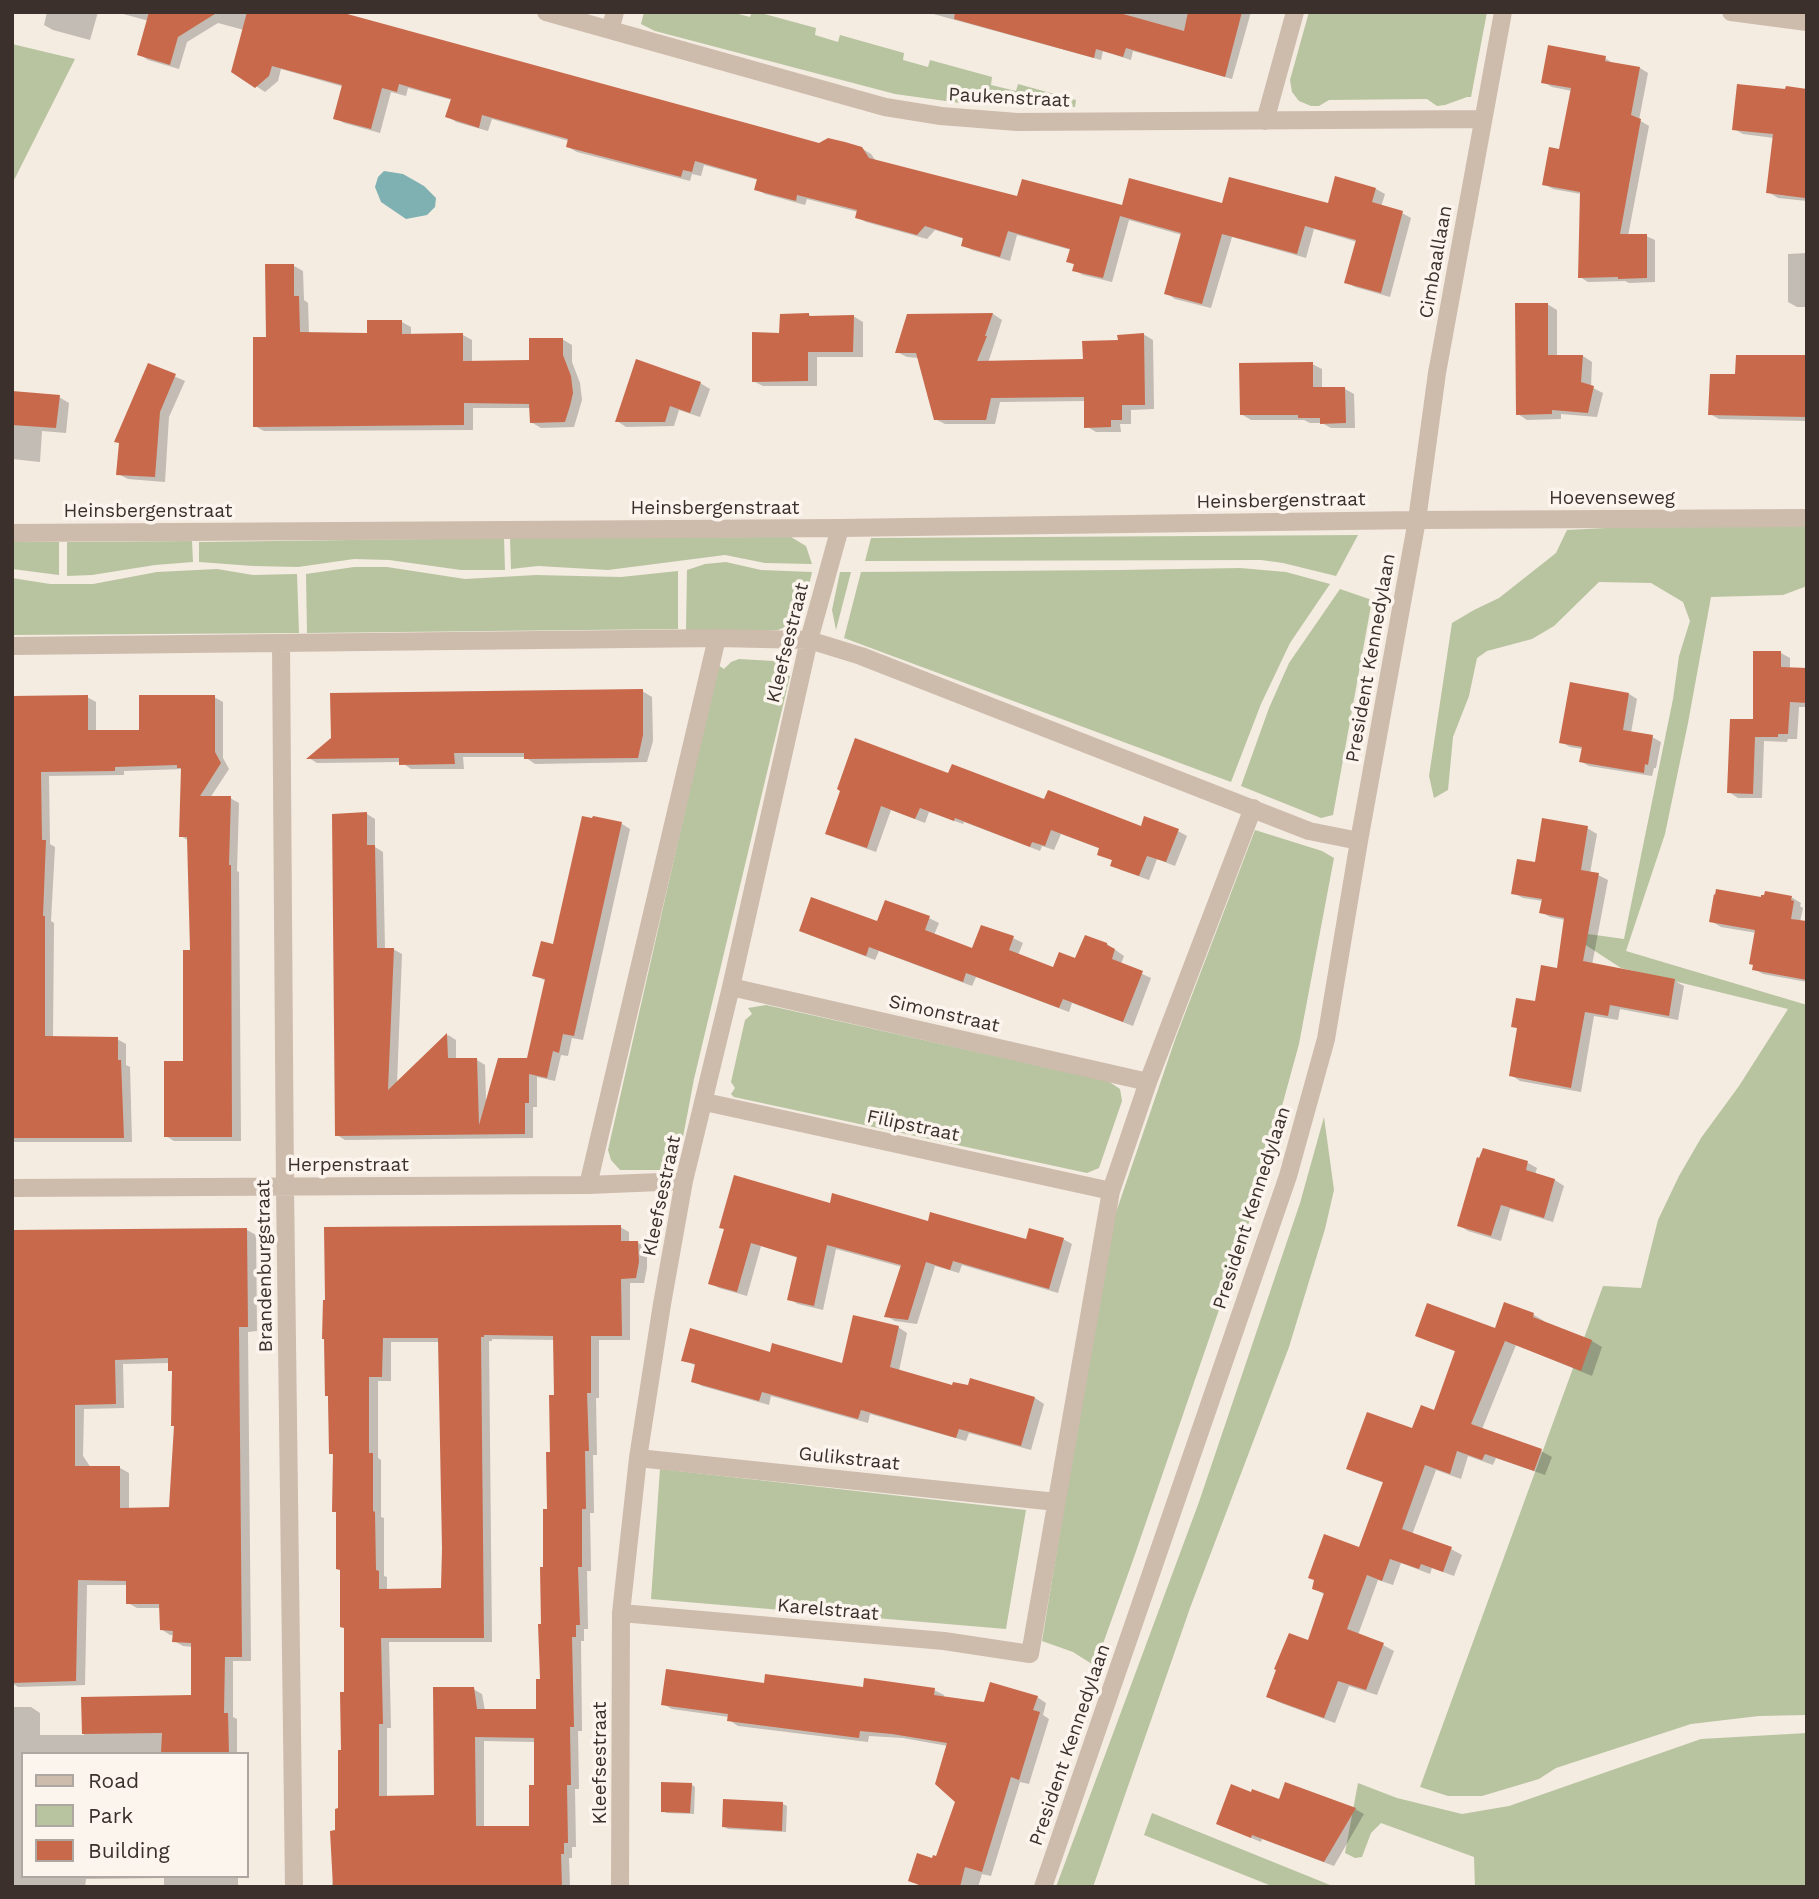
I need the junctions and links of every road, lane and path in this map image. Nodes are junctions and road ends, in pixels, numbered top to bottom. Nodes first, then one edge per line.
1 (546, 12) edge
2 (1295, 12) edge
3 (1503, 12) edge
4 (1731, 12) edge
5 (1782, 16) edge
6 (612, 21) edge
7 (1807, 22) edge
8 (1483, 119) junction
9 (1265, 121) junction
10 (1807, 518) edge
11 (1417, 520) junction
12 (840, 528) junction
13 (12, 533) edge
14 (717, 638) junction
15 (809, 640) junction
16 (281, 644) junction
17 (12, 646) edge
18 (1253, 808) junction
19 (1359, 841) junction
20 (731, 987) junction
21 (1148, 1082) junction
22 (705, 1102) junction
23 (684, 1181) junction
24 (587, 1185) junction
25 (285, 1186) junction
26 (12, 1188) edge
27 (1111, 1191) junction
28 (638, 1458) junction
29 (1056, 1502) junction
30 (621, 1613) junction
31 (295, 1887) edge
32 (620, 1887) edge
33 (1043, 1887) edge

1 - 6 street, Paukenstraat
2 - 9 street
3 - 8 street, Cimbaallaan
4 - 5 street
5 - 7 street
6 - 9 street, Paukenstraat
8 - 9 street, Paukenstraat
8 - 11 street, Cimbaallaan
10 - 11 street, Hoevenseweg
11 - 12 street, Heinsbergenstraat
11 - 19 street, President Kennedylaan
12 - 13 street, Heinsbergenstraat
12 - 15 street, Kleefsestraat
14 - 15 street
14 - 16 street
14 - 24 street
15 - 18 street
15 - 20 street, Kleefsestraat
16 - 17 street
16 - 25 street, Brandenburgstraat
18 - 19 street
18 - 21 street
19 - 33 street, President Kennedylaan
20 - 21 street, Simonstraat
20 - 22 street, Kleefsestraat
21 - 27 street
22 - 23 street, Kleefsestraat
22 - 27 street, Filipstraat
23 - 24 street, Herpenstraat
23 - 28 street, Kleefsestraat
24 - 25 street, Herpenstraat
25 - 26 street, Herpenstraat
25 - 31 street, Brandenburgstraat
27 - 29 street
28 - 29 street, Gulikstraat
28 - 30 street, Kleefsestraat
29 - 30 street, Karelstraat
30 - 32 street, Kleefsestraat

